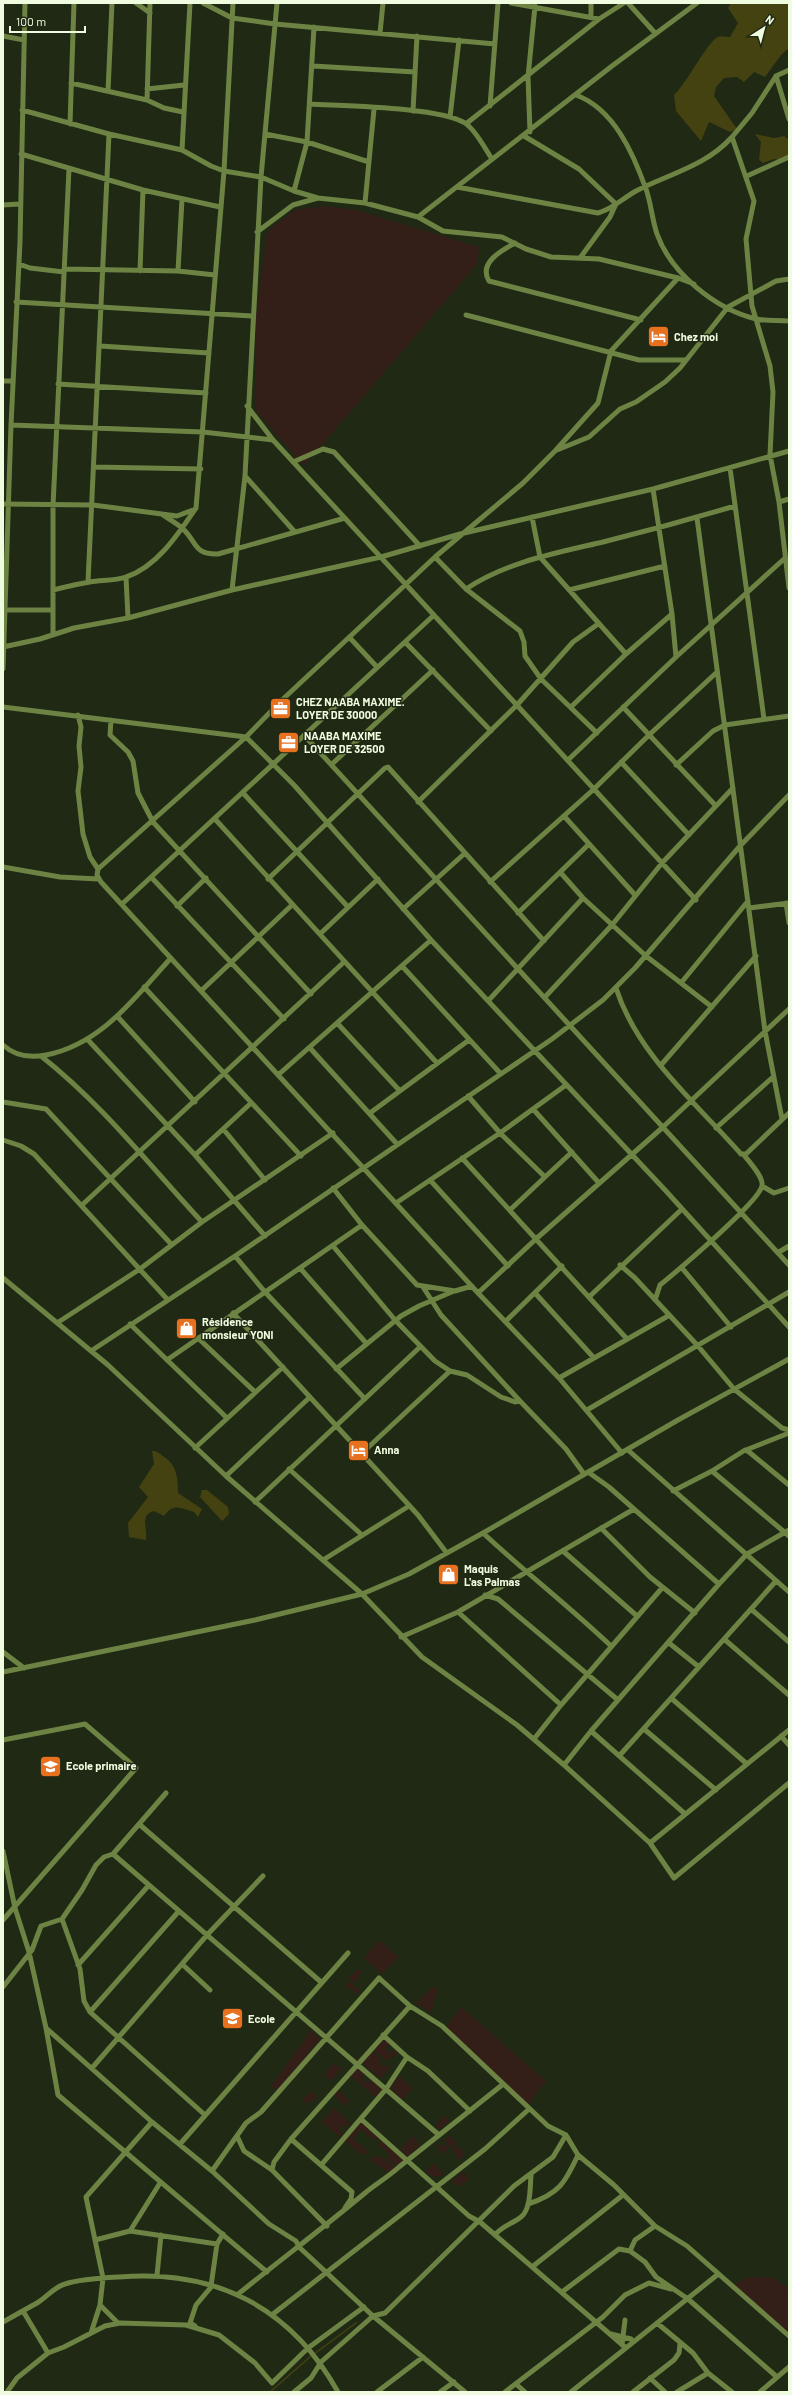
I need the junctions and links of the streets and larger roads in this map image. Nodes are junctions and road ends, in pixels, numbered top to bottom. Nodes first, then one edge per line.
1 (26, 3) edge
2 (74, 3) edge
3 (112, 3) edge
4 (136, 3) edge
5 (150, 3) edge
6 (190, 3) edge
7 (203, 3) edge
8 (233, 3) edge
9 (277, 3) edge
10 (383, 3) edge
11 (498, 3) edge
12 (511, 3) edge
13 (591, 3) edge
14 (624, 3) edge
15 (628, 3) edge
16 (697, 3) edge
17 (535, 6) junction
18 (150, 13) junction
19 (232, 18) junction
20 (591, 18) junction
21 (599, 19) junction
22 (275, 24) junction
23 (314, 28) junction
24 (380, 33) junction
25 (655, 33) junction
26 (3, 36) edge
27 (418, 36) junction
28 (24, 40) junction
29 (459, 40) junction
30 (495, 44) junction
31 (313, 66) junction
32 (789, 70) edge
33 (415, 72) junction
34 (776, 76) junction
35 (528, 77) junction
36 (71, 83) junction
37 (184, 85) junction
38 (147, 88) junction
39 (108, 91) junction
40 (576, 95) junction
41 (147, 100) junction
42 (310, 104) junction
43 (490, 106) junction
44 (374, 109) junction
45 (22, 110) junction
46 (413, 111) junction
47 (183, 112) junction
48 (789, 115) edge
49 (450, 117) junction
50 (466, 123) junction
51 (70, 124) junction
52 (530, 132) junction
53 (109, 134) junction
54 (265, 134) junction
55 (524, 136) junction
56 (732, 137) junction
57 (307, 142) junction
58 (182, 150) junction
59 (21, 154) junction
60 (789, 157) edge
61 (492, 160) junction
62 (369, 162) junction
63 (69, 169) junction
64 (224, 171) junction
65 (747, 176) junction
66 (261, 178) junction
67 (106, 179) junction
68 (457, 187) junction
69 (645, 187) junction
70 (143, 190) junction
71 (294, 192) junction
72 (318, 198) junction
73 (182, 199) junction
74 (365, 203) junction
75 (19, 204) junction
76 (616, 204) junction
77 (3, 205) edge
78 (220, 207) junction
79 (418, 217) junction
80 (257, 232) junction
81 (515, 243) junction
82 (580, 258) junction
83 (19, 264) junction
84 (64, 270) junction
85 (101, 270) junction
86 (140, 271) junction
87 (178, 271) junction
88 (215, 275) junction
89 (678, 278) junction
90 (789, 279) edge
91 (694, 284) junction
92 (751, 295) junction
93 (16, 302) junction
94 (61, 306) junction
95 (728, 307) junction
96 (100, 309) junction
97 (213, 315) junction
98 (466, 315) dead end
99 (252, 316) junction
100 (756, 318) junction
101 (641, 320) junction
102 (789, 321) edge
103 (100, 346) junction
104 (611, 351) junction
105 (209, 353) junction
106 (684, 360) junction
107 (3, 381) edge
108 (12, 381) junction
109 (58, 384) junction
110 (99, 386) junction
111 (206, 393) junction
112 (248, 406) junction
113 (11, 425) junction
114 (56, 428) junction
115 (97, 428) junction
116 (203, 432) junction
117 (245, 435) junction
118 (273, 440) junction
119 (556, 451) junction
120 (789, 451) edge
121 (770, 455) junction
122 (293, 462) junction
123 (94, 467) junction
124 (730, 468) junction
125 (201, 469) junction
126 (244, 476) junction
127 (653, 489) junction
128 (789, 499) edge
129 (779, 502) junction
130 (6, 504) edge
131 (93, 505) junction
132 (53, 506) junction
133 (735, 506) junction
134 (196, 508) junction
135 (163, 515) junction
136 (532, 517) junction
137 (345, 518) junction
138 (697, 518) junction
139 (182, 528) junction
140 (659, 528) junction
141 (294, 531) junction
142 (460, 534) junction
143 (5, 545) edge
144 (420, 546) junction
145 (235, 548) junction
146 (435, 556) junction
147 (381, 557) junction
148 (540, 557) junction
149 (784, 559) junction
150 (665, 566) junction
151 (126, 577) junction
152 (88, 582) junction
153 (407, 585) junction
154 (789, 588) edge
155 (466, 589) junction
156 (54, 590) junction
157 (232, 590) junction
158 (569, 590) junction
159 (746, 595) junction
160 (4, 610) junction
161 (52, 610) junction
162 (672, 614) junction
163 (434, 615) junction
164 (128, 618) junction
165 (598, 624) junction
166 (712, 626) junction
167 (53, 635) junction
168 (350, 638) junction
169 (405, 642) junction
170 (4, 647) edge
171 (626, 654) junction
172 (676, 657) junction
173 (377, 667) junction
174 (3, 670) edge
175 (433, 670) junction
176 (716, 673) junction
177 (541, 679) junction
178 (516, 705) junction
179 (572, 706) junction
180 (3, 707) edge
181 (623, 707) junction
182 (78, 715) junction
183 (789, 716) edge
184 (764, 719) junction
185 (111, 720) junction
186 (725, 725) junction
187 (491, 730) junction
188 (597, 733) junction
189 (304, 735) junction
190 (649, 735) junction
191 (246, 737) junction
192 (568, 760) junction
193 (621, 762) junction
194 (273, 763) junction
195 (332, 764) junction
196 (676, 765) junction
197 (733, 788) junction
198 (594, 789) junction
199 (243, 793) junction
200 (358, 794) junction
201 (789, 795) edge
202 (418, 802) junction
203 (716, 806) junction
204 (564, 816) junction
205 (215, 820) junction
206 (153, 822) junction
207 (328, 822) junction
208 (689, 835) junction
209 (589, 844) junction
210 (740, 846) junction
211 (180, 851) junction
212 (298, 852) junction
213 (464, 854) junction
214 (662, 863) junction
215 (3, 868) edge
216 (98, 869) junction
217 (560, 872) junction
218 (152, 878) junction
219 (206, 878) junction
220 (98, 879) junction
221 (268, 879) junction
222 (378, 879) junction
223 (436, 880) junction
224 (490, 882) junction
225 (635, 895) junction
226 (584, 898) junction
227 (696, 900) junction
228 (748, 900) junction
229 (788, 903) edge
230 (122, 904) junction
231 (292, 905) junction
232 (177, 906) junction
233 (348, 907) junction
234 (749, 908) junction
235 (403, 909) junction
236 (518, 913) junction
237 (789, 923) edge
238 (612, 925) junction
239 (320, 934) junction
240 (259, 936) junction
241 (431, 940) junction
242 (544, 941) junction
243 (646, 956) junction
244 (756, 956) junction
245 (172, 958) junction
246 (231, 962) junction
247 (344, 962) junction
248 (402, 966) junction
249 (519, 969) junction
250 (681, 983) junction
251 (144, 987) junction
252 (616, 988) junction
253 (202, 990) junction
254 (373, 991) junction
255 (311, 994) junction
256 (545, 997) junction
257 (488, 1001) junction
258 (712, 1007) junction
259 (789, 1009) edge
260 (117, 1016) junction
261 (284, 1019) junction
262 (338, 1024) junction
263 (570, 1026) junction
264 (765, 1031) junction
265 (88, 1040) junction
266 (469, 1040) junction
267 (3, 1046) edge
268 (254, 1047) junction
269 (310, 1048) junction
270 (534, 1050) junction
271 (41, 1056) junction
272 (437, 1063) junction
273 (661, 1065) junction
274 (500, 1073) junction
275 (225, 1075) junction
276 (278, 1075) junction
277 (773, 1078) junction
278 (566, 1085) junction
279 (399, 1090) junction
280 (468, 1096) junction
281 (691, 1101) junction
282 (3, 1102) edge
283 (195, 1102) junction
284 (251, 1103) junction
285 (533, 1110) junction
286 (370, 1113) junction
287 (789, 1113) edge
288 (782, 1119) junction
289 (168, 1127) junction
290 (662, 1128) junction
291 (716, 1128) junction
292 (224, 1130) junction
293 (333, 1133) junction
294 (500, 1133) junction
295 (3, 1140) edge
296 (397, 1144) junction
297 (140, 1152) junction
298 (572, 1152) junction
299 (195, 1155) junction
300 (630, 1155) junction
301 (744, 1155) junction
302 (301, 1156) junction
303 (462, 1158) junction
304 (363, 1167) junction
305 (545, 1177) junction
306 (110, 1180) junction
307 (265, 1180) junction
308 (430, 1180) junction
309 (599, 1183) junction
310 (762, 1186) junction
311 (333, 1188) junction
312 (789, 1188) edge
313 (235, 1200) junction
314 (396, 1202) junction
315 (82, 1205) junction
316 (511, 1209) junction
317 (682, 1209) junction
318 (741, 1213) junction
319 (202, 1222) junction
320 (362, 1225) junction
321 (265, 1236) junction
322 (537, 1238) junction
323 (710, 1240) junction
324 (172, 1245) junction
325 (333, 1246) junction
326 (789, 1246) edge
327 (779, 1252) junction
328 (235, 1256) junction
329 (620, 1265) junction
330 (789, 1265) edge
331 (508, 1266) junction
332 (562, 1266) junction
333 (140, 1268) junction
334 (300, 1268) junction
335 (682, 1268) junction
336 (3, 1278) edge
337 (472, 1286) junction
338 (423, 1287) junction
339 (455, 1291) junction
340 (265, 1292) junction
341 (789, 1292) edge
342 (478, 1293) junction
343 (536, 1294) junction
344 (589, 1297) junction
345 (167, 1299) junction
346 (655, 1300) junction
347 (430, 1301) junction
348 (768, 1305) junction
349 (233, 1314) junction
350 (668, 1316) junction
351 (395, 1320) junction
352 (506, 1321) junction
353 (57, 1323) junction
354 (130, 1324) junction
355 (731, 1326) junction
356 (789, 1327) edge
357 (198, 1338) junction
358 (627, 1339) junction
359 (366, 1343) junction
360 (698, 1346) junction
361 (420, 1347) junction
362 (91, 1351) junction
363 (594, 1358) junction
364 (789, 1359) edge
365 (167, 1360) junction
366 (283, 1367) junction
367 (336, 1369) junction
368 (450, 1371) junction
369 (559, 1378) junction
370 (734, 1390) junction
371 (255, 1392) junction
372 (310, 1397) junction
373 (365, 1399) junction
374 (519, 1400) junction
375 (587, 1410) junction
376 (226, 1418) junction
377 (336, 1426) junction
378 (789, 1432) edge
379 (196, 1448) junction
380 (628, 1450) junction
381 (746, 1450) junction
382 (622, 1453) junction
383 (361, 1454) junction
384 (289, 1469) junction
385 (712, 1471) junction
386 (586, 1473) junction
387 (226, 1476) junction
388 (789, 1485) edge
389 (673, 1491) junction
390 (255, 1502) junction
391 (409, 1506) junction
392 (634, 1509) junction
393 (601, 1528) junction
394 (483, 1533) junction
395 (788, 1533) edge
396 (362, 1535) junction
397 (563, 1551) junction
398 (446, 1552) junction
399 (747, 1554) junction
400 (323, 1560) junction
401 (526, 1573) junction
402 (776, 1581) junction
403 (719, 1584) junction
404 (499, 1587) junction
405 (662, 1588) junction
406 (789, 1592) edge
407 (362, 1594) junction
408 (484, 1595) junction
409 (498, 1599) junction
410 (751, 1609) junction
411 (458, 1612) junction
412 (694, 1613) junction
413 (637, 1616) junction
414 (402, 1637) junction
415 (724, 1639) junction
416 (789, 1642) edge
417 (669, 1643) junction
418 (611, 1646) junction
419 (3, 1652) edge
420 (699, 1667) junction
421 (24, 1668) junction
422 (3, 1672) edge
423 (587, 1674) junction
424 (789, 1695) edge
425 (671, 1698) junction
426 (618, 1700) junction
427 (561, 1705) junction
428 (644, 1729) junction
429 (789, 1730) edge
430 (590, 1731) junction
431 (781, 1736) junction
432 (534, 1739) junction
433 (3, 1740) edge
434 (789, 1745) edge
435 (620, 1755) junction
436 (747, 1764) junction
437 (564, 1765) junction
438 (789, 1783) edge
439 (716, 1790) junction
440 (166, 1793) dead end
441 (684, 1814) junction
442 (139, 1824) junction
443 (650, 1843) junction
444 (3, 1851) edge
445 (113, 1854) junction
446 (4, 1862) edge
447 (263, 1876) dead end
448 (149, 1886) junction
449 (234, 1906) junction
450 (15, 1908) junction
451 (179, 1911) junction
452 (62, 1919) junction
453 (3, 1920) edge
454 (208, 1935) junction
455 (29, 1952) junction
456 (348, 1953) dead end
457 (182, 1964) junction
458 (78, 1965) junction
459 (321, 1982) junction
460 (3, 1987) edge
461 (210, 1990) dead end
462 (410, 2006) junction
463 (296, 2011) junction
464 (90, 2012) junction
465 (46, 2028) junction
466 (383, 2035) junction
467 (118, 2038) junction
468 (327, 2038) junction
469 (407, 2057) junction
470 (357, 2064) junction
471 (92, 2068) junction
472 (502, 2085) junction
473 (386, 2089) junction
474 (529, 2109) junction
475 (470, 2111) junction
476 (205, 2116) junction
477 (361, 2119) junction
478 (152, 2122) junction
479 (439, 2135) junction
480 (566, 2135) junction
481 (237, 2136) junction
482 (291, 2139) junction
483 (180, 2144) junction
484 (126, 2153) junction
485 (578, 2155) junction
486 (408, 2160) junction
487 (321, 2165) junction
488 (272, 2170) junction
489 (212, 2171) junction
490 (531, 2175) junction
491 (160, 2183) junction
492 (436, 2185) junction
493 (623, 2195) junction
494 (528, 2204) junction
495 (339, 2216) junction
496 (480, 2222) junction
497 (327, 2226) junction
498 (655, 2226) junction
499 (130, 2231) junction
500 (223, 2234) junction
501 (161, 2235) junction
502 (495, 2235) junction
503 (95, 2240) junction
504 (217, 2244) junction
505 (299, 2247) junction
506 (630, 2251) junction
507 (532, 2266) junction
508 (267, 2272) junction
509 (326, 2272) junction
510 (157, 2275) junction
511 (718, 2275) junction
512 (103, 2278) junction
513 (212, 2286) junction
514 (671, 2289) junction
515 (562, 2292) junction
516 (237, 2295) junction
517 (688, 2299) junction
518 (100, 2305) junction
519 (364, 2307) junction
520 (22, 2311) junction
521 (273, 2314) junction
522 (374, 2316) junction
523 (625, 2320) dead end
524 (595, 2321) junction
525 (3, 2322) edge
526 (118, 2323) junction
527 (657, 2323) junction
528 (197, 2328) junction
529 (92, 2333) junction
530 (608, 2333) junction
531 (789, 2336) edge
532 (622, 2337) junction
533 (631, 2339) dead end
534 (680, 2344) junction
535 (624, 2347) junction
536 (308, 2348) junction
537 (48, 2353) junction
538 (423, 2357) junction
539 (321, 2362) junction
540 (789, 2367) edge
541 (708, 2373) junction
542 (650, 2378) junction
543 (777, 2378) junction
544 (454, 2382) junction
545 (516, 2384) junction
546 (7, 2392) edge
547 (294, 2392) edge
548 (338, 2392) edge
549 (377, 2392) edge
550 (440, 2392) edge
551 (465, 2392) edge
552 (505, 2392) edge
553 (525, 2392) edge
554 (571, 2392) edge
555 (633, 2392) edge
556 (665, 2392) edge
557 (677, 2392) edge
558 (732, 2392) edge
559 (760, 2392) edge

1 - 28 street
2 - 36 street
3 - 39 street
4 - 18 street
5 - 18 street
6 - 37 street
7 - 19 street
8 - 19 street
9 - 22 street
10 - 24 street
11 - 30 street
12 - 17 street
13 - 20 street
14 - 21 street
15 - 25 street
16 - 25 street
17 - 20 street
17 - 35 street
18 - 38 street
19 - 22 street
19 - 64 street
20 - 21 street
21 - 35 street
22 - 23 street
22 - 54 street
23 - 24 street
23 - 31 street
24 - 27 street
25 - 40 street
26 - 28 street
27 - 29 street
27 - 33 street
28 - 45 street
29 - 30 street
29 - 49 street
30 - 43 street
31 - 33 street
31 - 42 street
32 - 34 street
33 - 46 street
34 - 48 street
34 - 56 street
35 - 43 street
35 - 52 street
36 - 39 street
36 - 51 street
37 - 38 street
37 - 47 street
38 - 41 street
39 - 41 street
40 - 52 street
40 - 69 street
41 - 47 street
42 - 44 street
42 - 57 street
43 - 50 street
44 - 46 street
44 - 62 street
45 - 51 street
45 - 59 street
46 - 49 street
47 - 58 street
49 - 50 street
50 - 61 street
51 - 53 street
52 - 55 street
53 - 58 street
53 - 67 street
54 - 57 street
54 - 66 street
55 - 61 street
55 - 76 street
56 - 65 street
56 - 69 street
57 - 62 street
57 - 71 street
58 - 64 street
59 - 63 street
59 - 75 street
60 - 65 street
61 - 68 street
62 - 74 street
63 - 67 street
63 - 84 street
64 - 66 street
64 - 78 street
65 - 92 street
66 - 71 street
66 - 80 street
67 - 70 street
67 - 85 street
68 - 76 street
68 - 79 street
69 - 76 street
69 - 91 street
70 - 73 street
70 - 86 street
71 - 72 street
72 - 74 street
72 - 80 street
73 - 78 street
73 - 87 street
74 - 79 street
75 - 77 street
75 - 83 street
76 - 82 street
78 - 88 street
79 - 81 street
80 - 99 street
81 - 82 street
81 - 101 street
82 - 89 street
83 - 84 street
83 - 93 street
84 - 85 street
84 - 94 street
85 - 86 street
85 - 96 street
86 - 87 street
87 - 88 street
88 - 97 street
89 - 91 street
89 - 101 street
90 - 92 street
91 - 95 street
92 - 95 street
92 - 100 street
93 - 94 street
93 - 108 street
94 - 96 street
94 - 109 street
95 - 100 street
95 - 106 street
96 - 97 street
96 - 103 street
97 - 99 street
97 - 105 street
98 - 104 street
99 - 112 street
100 - 102 street
100 - 121 street
101 - 104 street
103 - 105 street
103 - 110 street
104 - 106 street
104 - 119 street
105 - 111 street
106 - 119 street
107 - 108 street
108 - 113 street
109 - 110 street
109 - 114 street
110 - 111 street
110 - 115 street
111 - 116 street
112 - 117 street
112 - 118 street
113 - 114 street
113 - 130 street
114 - 115 street
114 - 132 street
115 - 116 street
115 - 123 street
116 - 117 street
116 - 125 street
117 - 118 street
117 - 126 street
118 - 122 street
119 - 142 street
120 - 121 street
121 - 124 street
121 - 129 street
122 - 137 street
122 - 144 street
123 - 125 street
123 - 131 street
124 - 127 street
124 - 133 street
125 - 134 street
126 - 141 street
126 - 145 street
127 - 136 street
127 - 140 street
128 - 129 street
129 - 149 street
130 - 132 street
130 - 143 street
131 - 132 street
131 - 135 street
131 - 152 street
132 - 156 street
133 - 138 street
133 - 159 street
134 - 135 street
134 - 139 street
135 - 139 street
136 - 142 street
136 - 148 street
137 - 141 street
137 - 147 street
138 - 140 street
138 - 166 street
139 - 145 street
139 - 151 street
140 - 148 street
140 - 150 street
141 - 145 street
142 - 144 street
142 - 146 street
143 - 160 street
144 - 147 street
145 - 157 street
146 - 153 street
146 - 155 street
147 - 153 street
147 - 157 street
148 - 155 street
148 - 158 street
149 - 154 street
149 - 159 street
150 - 158 street
150 - 162 street
151 - 152 street
151 - 164 street
152 - 156 street
153 - 163 street
153 - 168 street
155 - 177 street
156 - 161 street
157 - 164 street
158 - 165 street
159 - 166 street
159 - 184 street
160 - 161 street
160 - 170 street
161 - 167 street
162 - 171 street
162 - 172 street
163 - 169 street
163 - 178 street
164 - 167 street
165 - 171 street
165 - 177 street
166 - 172 street
166 - 176 street
167 - 170 street
168 - 173 street
168 - 191 street
169 - 173 street
169 - 175 street
170 - 174 street
171 - 179 street
172 - 181 street
173 - 189 street
175 - 187 street
175 - 195 street
176 - 186 street
176 - 190 street
177 - 178 street
177 - 179 street
178 - 187 street
178 - 192 street
179 - 188 street
180 - 182 street
181 - 188 street
181 - 190 street
182 - 185 street
182 - 216 street
183 - 184 street
184 - 186 street
185 - 191 street
185 - 206 street
186 - 196 street
186 - 197 street
187 - 202 street
188 - 192 street
189 - 194 street
189 - 195 street
190 - 193 street
190 - 196 street
191 - 194 street
191 - 206 street
192 - 198 street
193 - 198 street
193 - 208 street
194 - 199 street
194 - 207 street
195 - 200 street
196 - 203 street
197 - 203 street
197 - 210 street
198 - 204 street
198 - 214 street
199 - 205 street
199 - 212 street
200 - 202 street
200 - 207 street
200 - 223 street
201 - 210 street
202 - 213 street
203 - 208 street
204 - 209 street
204 - 224 street
205 - 211 street
205 - 221 street
206 - 211 street
206 - 216 street
207 - 212 street
207 - 222 street
208 - 214 street
209 - 217 street
209 - 225 street
210 - 227 street
210 - 228 street
211 - 218 street
211 - 219 street
212 - 221 street
212 - 233 street
213 - 223 street
213 - 224 street
214 - 225 street
214 - 227 street
215 - 220 street
216 - 220 street
217 - 226 street
217 - 236 street
218 - 230 street
218 - 232 street
219 - 232 street
219 - 240 street
220 - 230 street
221 - 231 street
222 - 233 street
222 - 235 street
223 - 235 street
223 - 249 street
224 - 236 street
225 - 238 street
226 - 238 street
226 - 242 street
227 - 243 street
228 - 234 street
228 - 250 street
229 - 234 street
229 - 237 street
230 - 245 street
231 - 239 street
231 - 240 street
232 - 246 street
233 - 239 street
234 - 244 street
235 - 241 street
236 - 242 street
238 - 243 street
238 - 256 street
239 - 247 street
240 - 246 street
240 - 255 street
241 - 248 street
241 - 257 street
242 - 249 street
243 - 250 street
243 - 252 street
244 - 258 street
244 - 264 street
245 - 251 street
245 - 253 street
246 - 253 street
246 - 261 street
247 - 254 street
247 - 255 street
248 - 254 street
248 - 266 street
249 - 256 street
249 - 257 street
250 - 258 street
251 - 260 street
251 - 275 street
252 - 263 street
252 - 273 street
253 - 268 street
254 - 262 street
254 - 272 street
255 - 261 street
256 - 263 street
257 - 270 street
258 - 273 street
259 - 264 street
260 - 265 street
260 - 283 street
261 - 268 street
262 - 269 street
262 - 279 street
263 - 270 street
263 - 290 street
264 - 277 street
264 - 281 street
265 - 271 street
265 - 289 street
266 - 272 street
266 - 274 street
267 - 271 street
268 - 275 street
268 - 276 street
269 - 276 street
269 - 286 street
270 - 274 street
270 - 278 street
271 - 297 street
272 - 279 street
273 - 281 street
274 - 280 street
275 - 283 street
275 - 284 street
276 - 293 street
277 - 288 street
277 - 291 street
278 - 285 street
278 - 300 street
279 - 286 street
280 - 294 street
280 - 296 street
281 - 290 street
281 - 291 street
282 - 306 street
283 - 289 street
284 - 292 street
284 - 302 street
285 - 294 street
285 - 298 street
286 - 296 street
287 - 288 street
288 - 301 street
289 - 297 street
289 - 299 street
290 - 300 street
290 - 318 street
291 - 301 street
292 - 299 street
292 - 307 street
293 - 302 street
293 - 304 street
294 - 303 street
294 - 305 street
295 - 315 street
296 - 304 street
297 - 306 street
297 - 319 street
298 - 305 street
298 - 309 street
299 - 313 street
300 - 309 street
300 - 317 street
301 - 310 street
302 - 307 street
303 - 308 street
303 - 316 street
304 - 311 street
304 - 314 street
305 - 316 street
306 - 315 street
306 - 324 street
307 - 313 street
308 - 314 street
308 - 331 street
309 - 322 street
310 - 312 street
310 - 318 street
311 - 320 street
311 - 321 street
313 - 319 street
313 - 321 street
314 - 337 street
315 - 333 street
316 - 322 street
317 - 323 street
317 - 329 street
318 - 323 street
318 - 327 street
319 - 324 street
320 - 325 street
320 - 338 street
321 - 328 street
322 - 331 street
322 - 332 street
323 - 335 street
323 - 348 street
324 - 333 street
325 - 334 street
325 - 351 street
326 - 327 street
327 - 330 street
328 - 340 street
328 - 345 street
329 - 344 street
329 - 346 street
331 - 342 street
332 - 343 street
332 - 344 street
333 - 345 street
333 - 353 street
334 - 340 street
334 - 359 street
335 - 346 street
335 - 355 street
336 - 353 street
337 - 339 street
337 - 342 street
338 - 339 street
338 - 347 street
339 - 347 street
340 - 349 street
340 - 367 street
341 - 348 street
342 - 352 street
343 - 352 street
343 - 363 street
344 - 358 street
345 - 354 street
346 - 350 street
347 - 351 street
347 - 374 street
348 - 355 street
348 - 356 street
349 - 357 street
349 - 366 street
350 - 358 street
350 - 360 street
351 - 359 street
351 - 361 street
352 - 369 street
353 - 362 street
354 - 362 street
354 - 365 street
355 - 360 street
357 - 365 street
357 - 371 street
358 - 363 street
359 - 367 street
360 - 370 street
360 - 375 street
361 - 368 street
361 - 373 street
362 - 379 street
363 - 369 street
364 - 370 street
365 - 376 street
366 - 371 street
366 - 372 street
367 - 373 street
368 - 374 street
368 - 383 street
369 - 375 street
370 - 378 street
370 - 380 street
371 - 376 street
372 - 377 street
372 - 387 street
373 - 377 street
374 - 386 street
375 - 382 street
376 - 379 street
377 - 383 street
377 - 384 street
378 - 381 street
379 - 387 street
380 - 382 street
380 - 389 street
381 - 385 street
381 - 388 street
382 - 386 street
383 - 391 street
384 - 390 street
384 - 396 street
385 - 389 street
385 - 395 street
386 - 392 street
386 - 394 street
387 - 390 street
389 - 399 street
390 - 400 street
391 - 396 street
391 - 398 street
392 - 393 street
392 - 403 street
393 - 397 street
393 - 405 street
394 - 398 street
394 - 401 street
395 - 399 street
396 - 400 street
397 - 401 street
397 - 413 street
398 - 407 street
399 - 402 street
399 - 403 street
400 - 407 street
401 - 404 street
401 - 418 street
402 - 406 street
402 - 410 street
403 - 412 street
404 - 408 street
404 - 409 street
405 - 412 street
405 - 413 street
407 - 414 street
407 - 421 street
408 - 409 street
408 - 411 street
409 - 423 street
410 - 415 street
410 - 416 street
411 - 414 street
411 - 427 street
412 - 417 street
413 - 418 street
414 - 432 street
415 - 420 street
415 - 424 street
417 - 420 street
417 - 426 street
418 - 423 street
419 - 421 street
420 - 425 street
421 - 422 street
423 - 426 street
423 - 427 street
425 - 428 street
425 - 436 street
426 - 430 street
427 - 432 street
428 - 435 street
428 - 439 street
429 - 431 street
430 - 435 street
430 - 437 street
431 - 434 street
431 - 436 street
432 - 437 street
433 - 450 street
435 - 441 street
436 - 439 street
437 - 443 street
438 - 443 street
439 - 441 street
440 - 442 street
441 - 443 street
442 - 445 street
442 - 449 street
444 - 446 street
445 - 448 street
445 - 452 street
446 - 450 street
447 - 449 street
448 - 451 street
448 - 458 street
449 - 454 street
449 - 459 street
450 - 453 street
450 - 455 street
451 - 454 street
451 - 464 street
452 - 455 street
452 - 458 street
454 - 457 street
454 - 463 street
455 - 460 street
455 - 465 street
456 - 459 street
457 - 461 street
457 - 467 street
458 - 464 street
459 - 463 street
462 - 466 street
462 - 468 street
462 - 472 street
463 - 468 street
463 - 476 street
464 - 467 street
465 - 471 street
465 - 484 street
466 - 469 street
466 - 470 street
467 - 471 street
467 - 476 street
468 - 470 street
468 - 481 street
469 - 473 street
469 - 475 street
470 - 473 street
470 - 482 street
471 - 478 street
472 - 474 street
472 - 475 street
473 - 477 street
473 - 479 street
474 - 480 street
474 - 492 street
475 - 479 street
476 - 483 street
477 - 486 street
477 - 487 street
478 - 483 street
478 - 484 street
479 - 486 street
480 - 485 street
480 - 490 street
481 - 488 street
481 - 489 street
482 - 487 street
482 - 488 street
483 - 489 street
484 - 491 street
484 - 503 street
485 - 493 street
485 - 494 street
486 - 492 street
486 - 495 street
487 - 495 street
488 - 497 street
489 - 505 street
490 - 494 street
490 - 496 street
491 - 499 street
491 - 500 street
492 - 496 street
492 - 509 street
493 - 498 street
493 - 507 street
494 - 502 street
495 - 497 street
496 - 502 street
496 - 522 street
497 - 505 street
498 - 506 street
498 - 511 street
499 - 501 street
499 - 503 street
500 - 504 street
500 - 508 street
501 - 504 street
501 - 510 street
502 - 507 street
503 - 512 street
504 - 513 street
505 - 508 street
505 - 509 street
506 - 514 street
506 - 515 street
507 - 515 street
508 - 516 street
509 - 519 street
509 - 521 street
510 - 512 street
510 - 513 street
511 - 517 street
511 - 531 street
512 - 518 street
512 - 520 street
513 - 516 street
513 - 528 street
514 - 517 street
514 - 524 street
515 - 524 street
516 - 521 street
517 - 527 street
517 - 543 street
518 - 526 street
518 - 529 street
519 - 522 street
519 - 536 street
520 - 525 street
520 - 537 street
521 - 536 street
522 - 538 street
522 - 539 street
523 - 532 street
524 - 530 street
524 - 545 street
526 - 528 street
526 - 529 street
527 - 534 street
527 - 535 street
528 - 536 street
529 - 537 street
530 - 532 street
530 - 535 street
532 - 533 street
532 - 535 street
534 - 541 street
534 - 542 street
535 - 554 street
536 - 539 street
537 - 546 street
538 - 544 street
538 - 549 street
539 - 547 street
539 - 548 street
540 - 543 street
541 - 557 street
541 - 558 street
542 - 555 street
542 - 556 street
543 - 559 street
544 - 550 street
544 - 551 street
545 - 552 street
545 - 553 street

